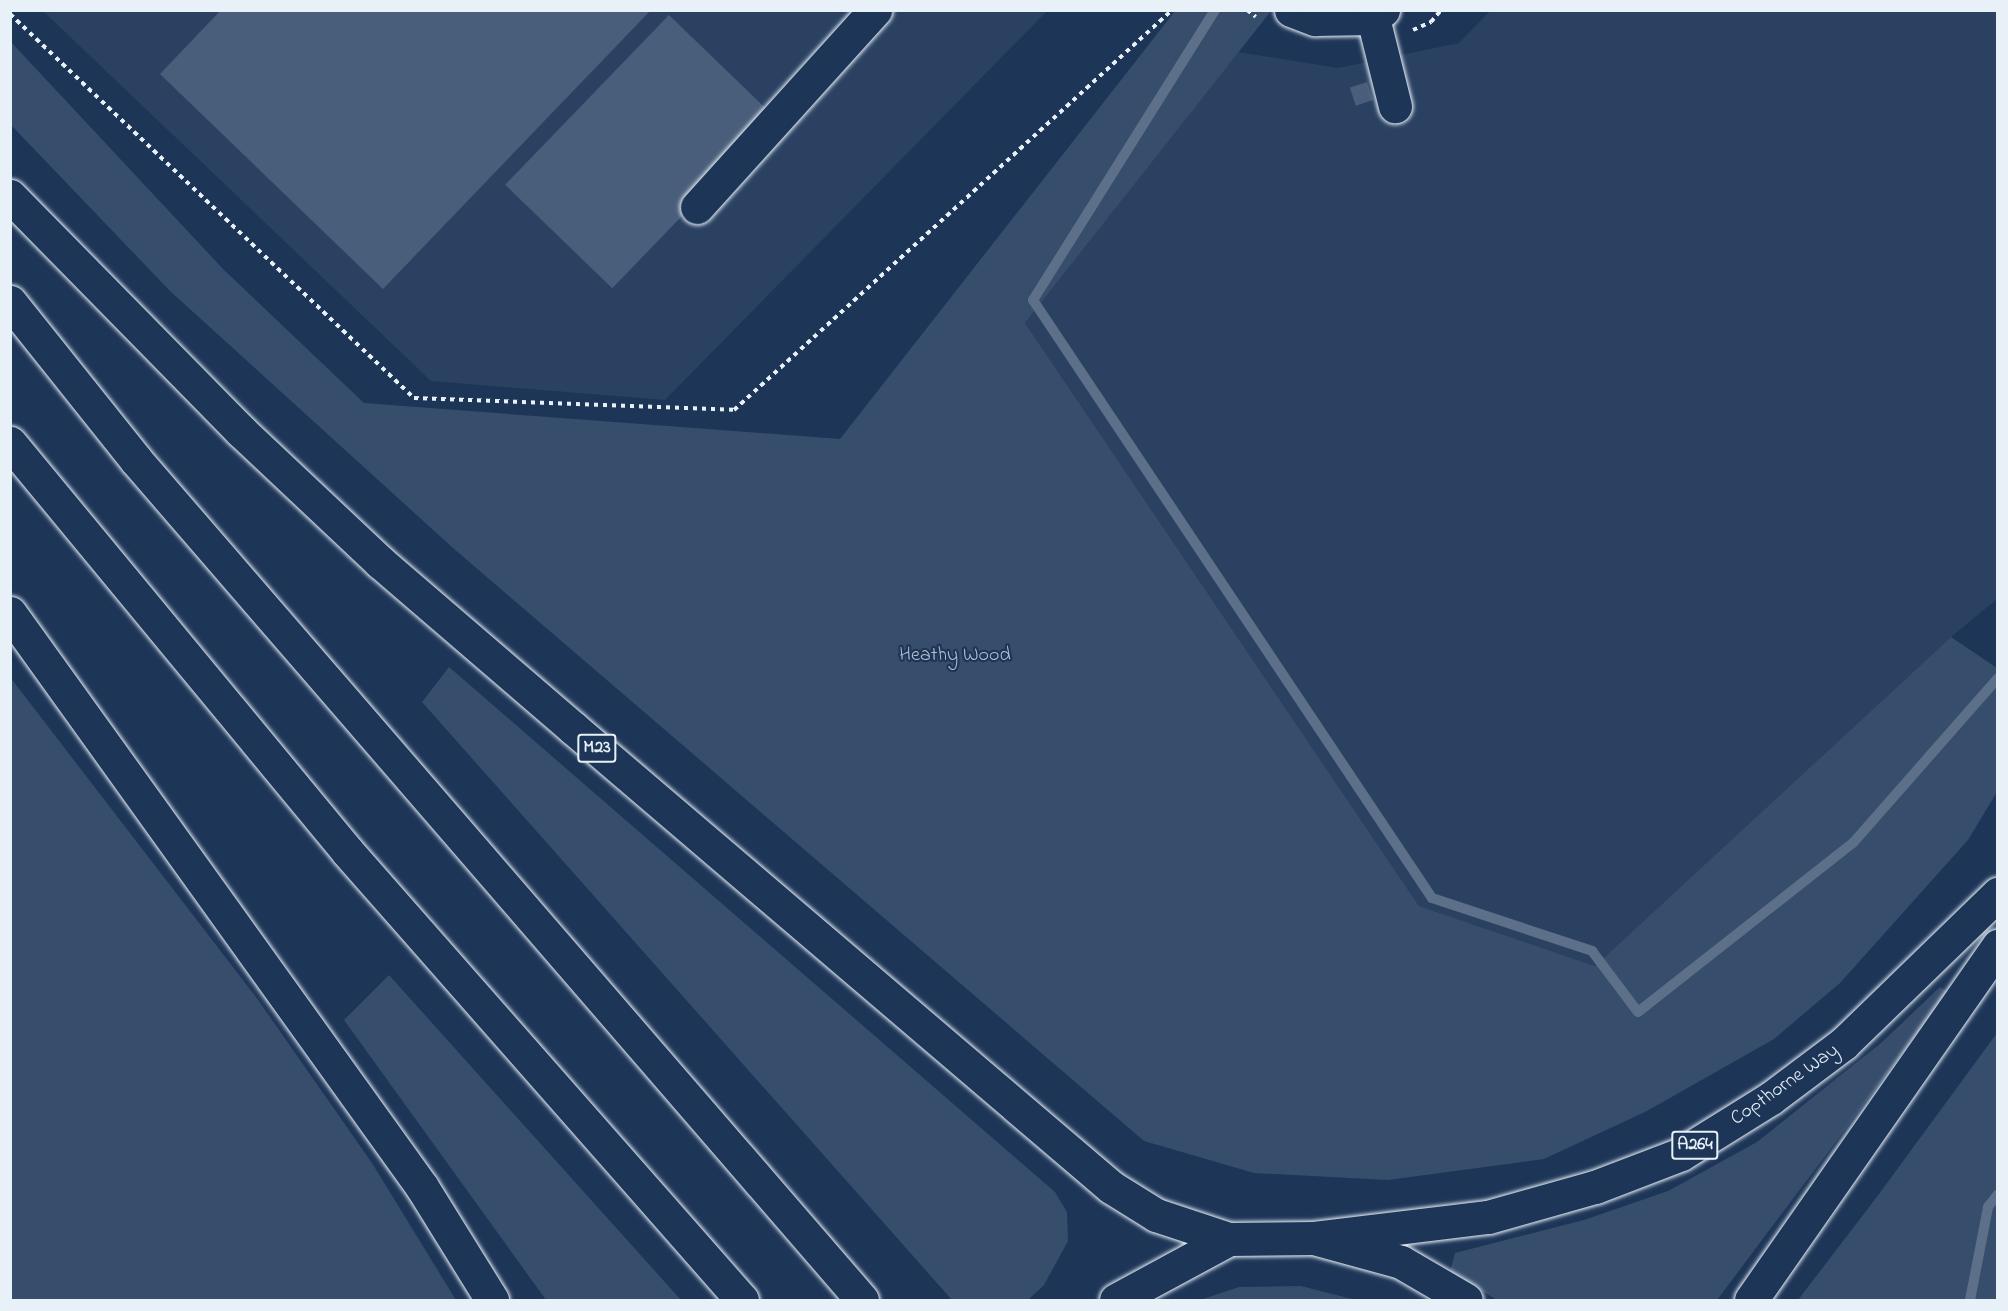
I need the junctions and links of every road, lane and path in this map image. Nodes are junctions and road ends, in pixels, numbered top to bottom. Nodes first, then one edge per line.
1 (875, 10) edge
2 (1172, 10) edge
3 (1291, 10) edge
4 (10, 14) edge
5 (1378, 14) edge
6 (1395, 106) dead end
7 (10, 196) edge
8 (698, 207) dead end
9 (10, 302) edge
10 (10, 443) edge
11 (10, 613) edge
12 (1998, 894) edge
13 (1998, 946) edge
14 (1314, 1238) junction
15 (1229, 1239) junction
16 (492, 1300) edge
17 (742, 1300) edge
18 (862, 1300) edge
19 (1116, 1300) edge
20 (1466, 1300) edge
21 (1751, 1300) edge

1 - 8 main road
2 - 4 path
3 - 5 main road
5 - 6 main road
7 - 15 main road, M23
9 - 18 main road
10 - 17 main road
11 - 16 main road
12 - 14 main road, Copthorne Way / A264
13 - 21 main road
14 - 15 main road
14 - 20 main road
15 - 19 main road

